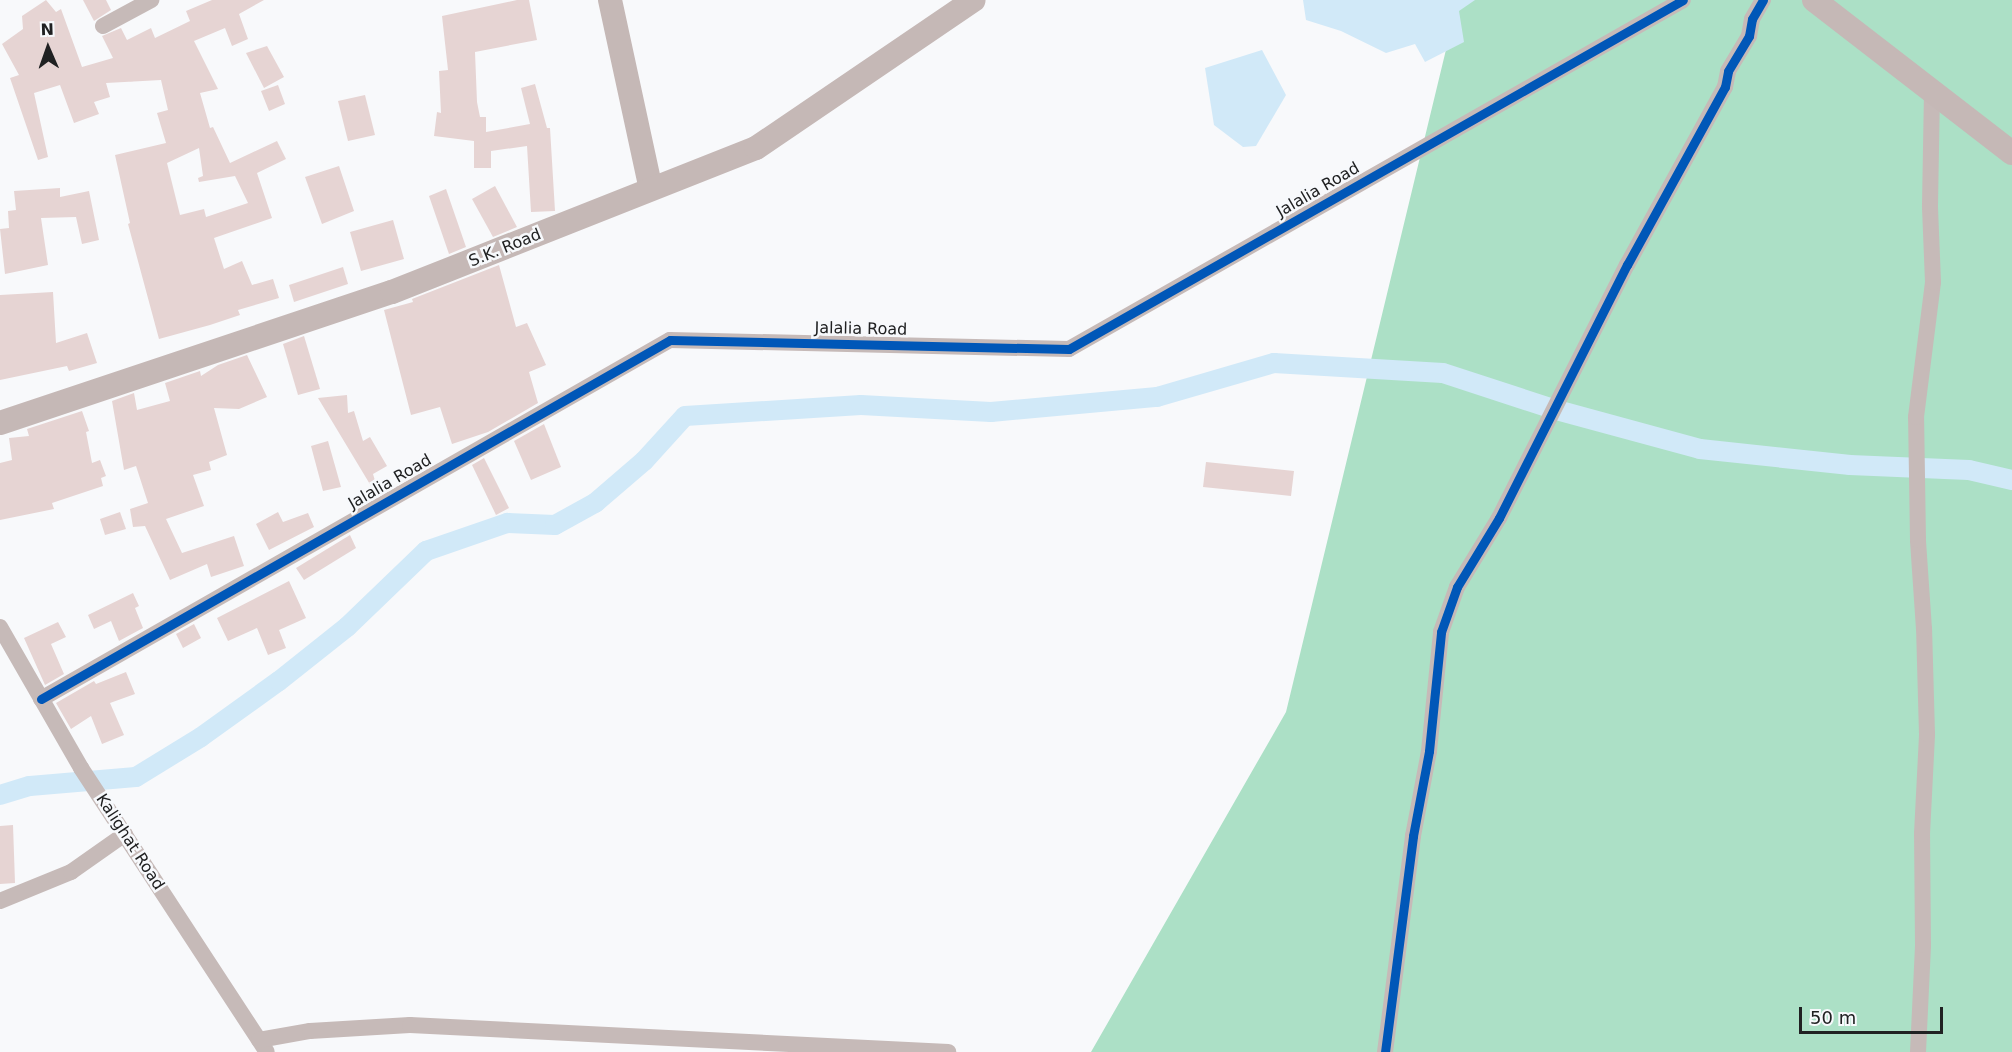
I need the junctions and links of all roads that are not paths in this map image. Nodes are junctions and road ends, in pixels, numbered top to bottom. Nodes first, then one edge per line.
1 (151, 0) edge
2 (610, 0) edge
3 (974, 0) edge
4 (1683, 0) edge
5 (1764, 0) edge
6 (1814, 0) edge
7 (103, 26) dead end
8 (1932, 92) junction
9 (2012, 153) edge
10 (651, 189) junction
11 (0, 423) edge
12 (0, 627) edge
13 (41, 699) junction
14 (125, 834) junction
15 (0, 901) edge
16 (263, 1046) edge
17 (948, 1052) edge
18 (1385, 1052) edge
19 (1918, 1052) edge

1 - 7 street
2 - 10 main road
3 - 10 main road, S.K. Road
4 - 13 street, Jalalia Road
5 - 18 street
6 - 8 main road
8 - 9 main road
8 - 19 street
10 - 11 main road, S.K. Road
12 - 13 street, Kalighat Road
13 - 14 street, Kalighat Road
14 - 15 street
14 - 16 street, Kalighat Road
16 - 17 street

